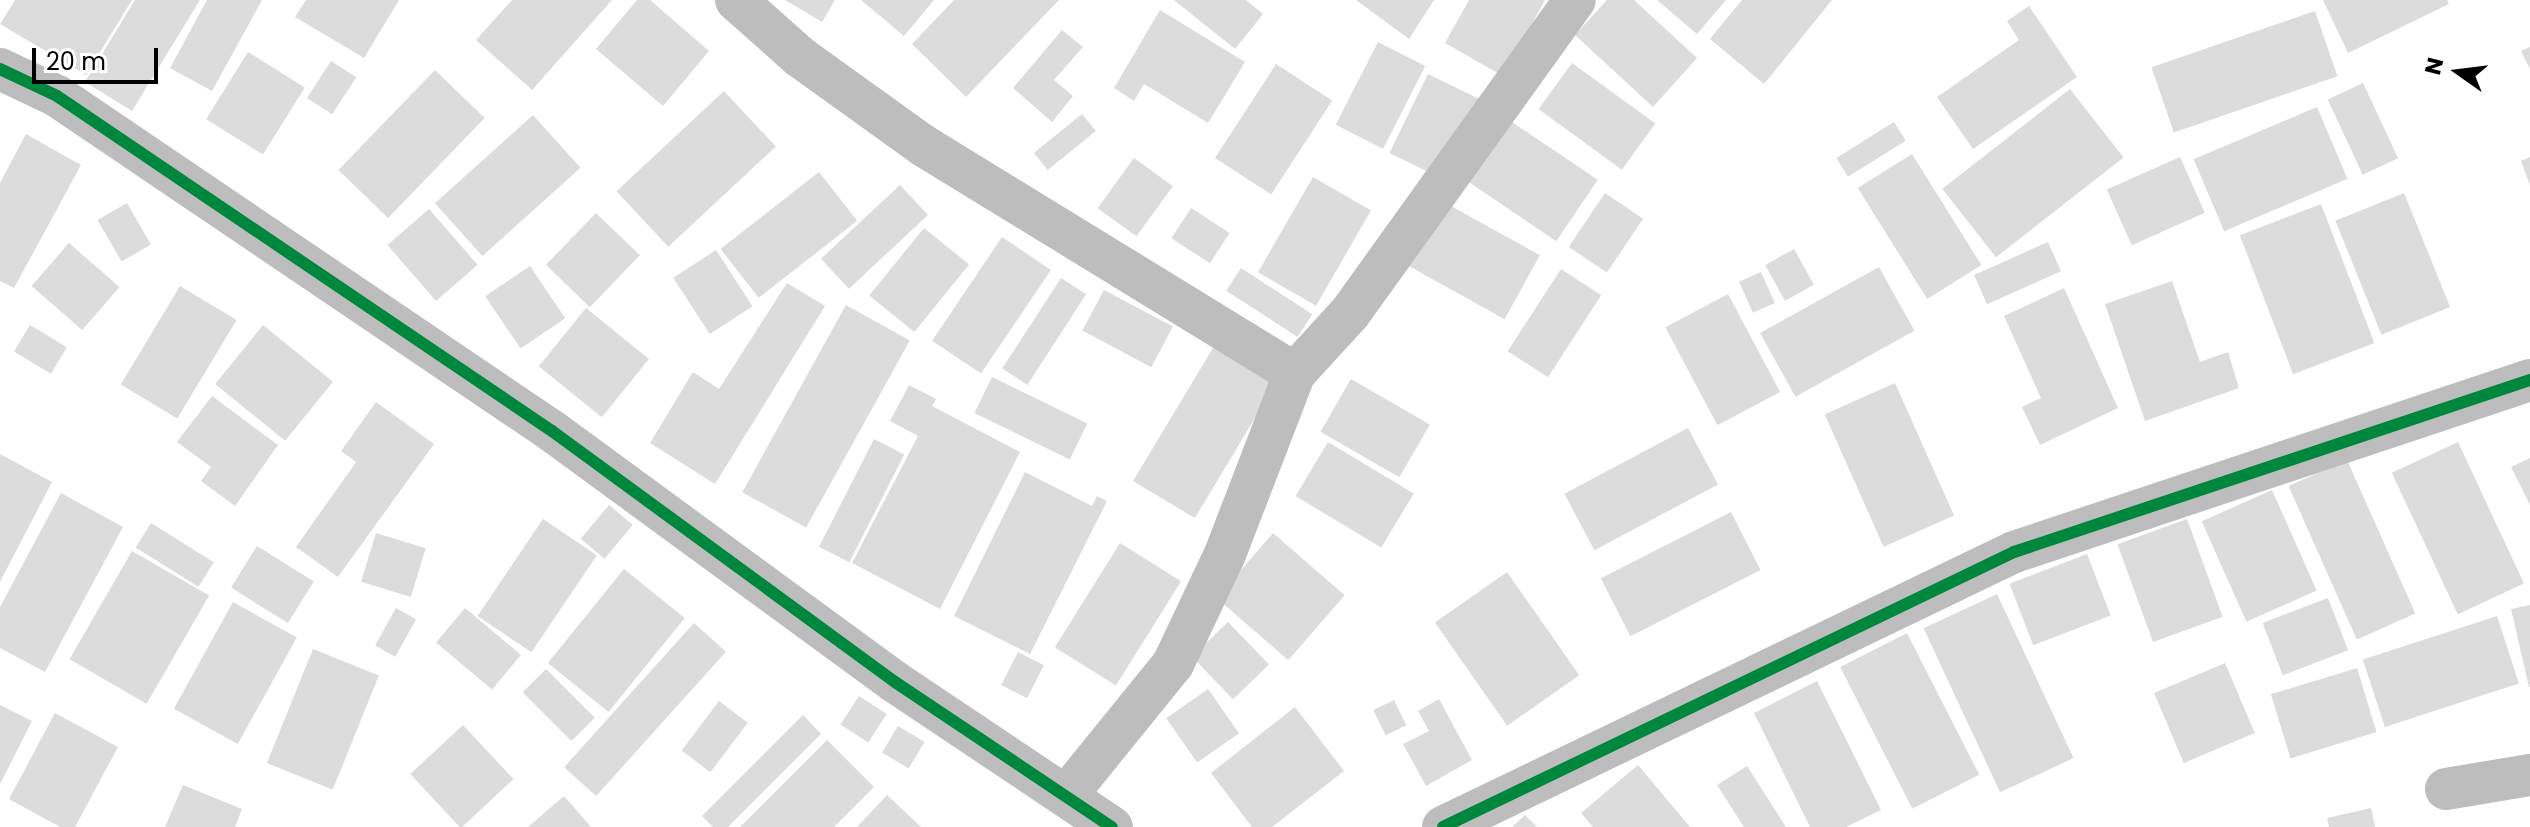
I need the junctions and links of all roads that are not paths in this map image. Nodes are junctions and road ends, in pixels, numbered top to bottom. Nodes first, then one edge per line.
1 (736, 0) edge
2 (1575, 0) edge
3 (0, 69) edge
4 (1295, 373) junction
5 (2530, 380) edge
6 (2530, 775) edge
7 (2446, 789) dead end
8 (1066, 796) junction
9 (1112, 827) edge
10 (1443, 827) edge

1 - 4 street
2 - 4 street
3 - 8 street
4 - 8 street
5 - 10 street
6 - 7 street
8 - 9 street

